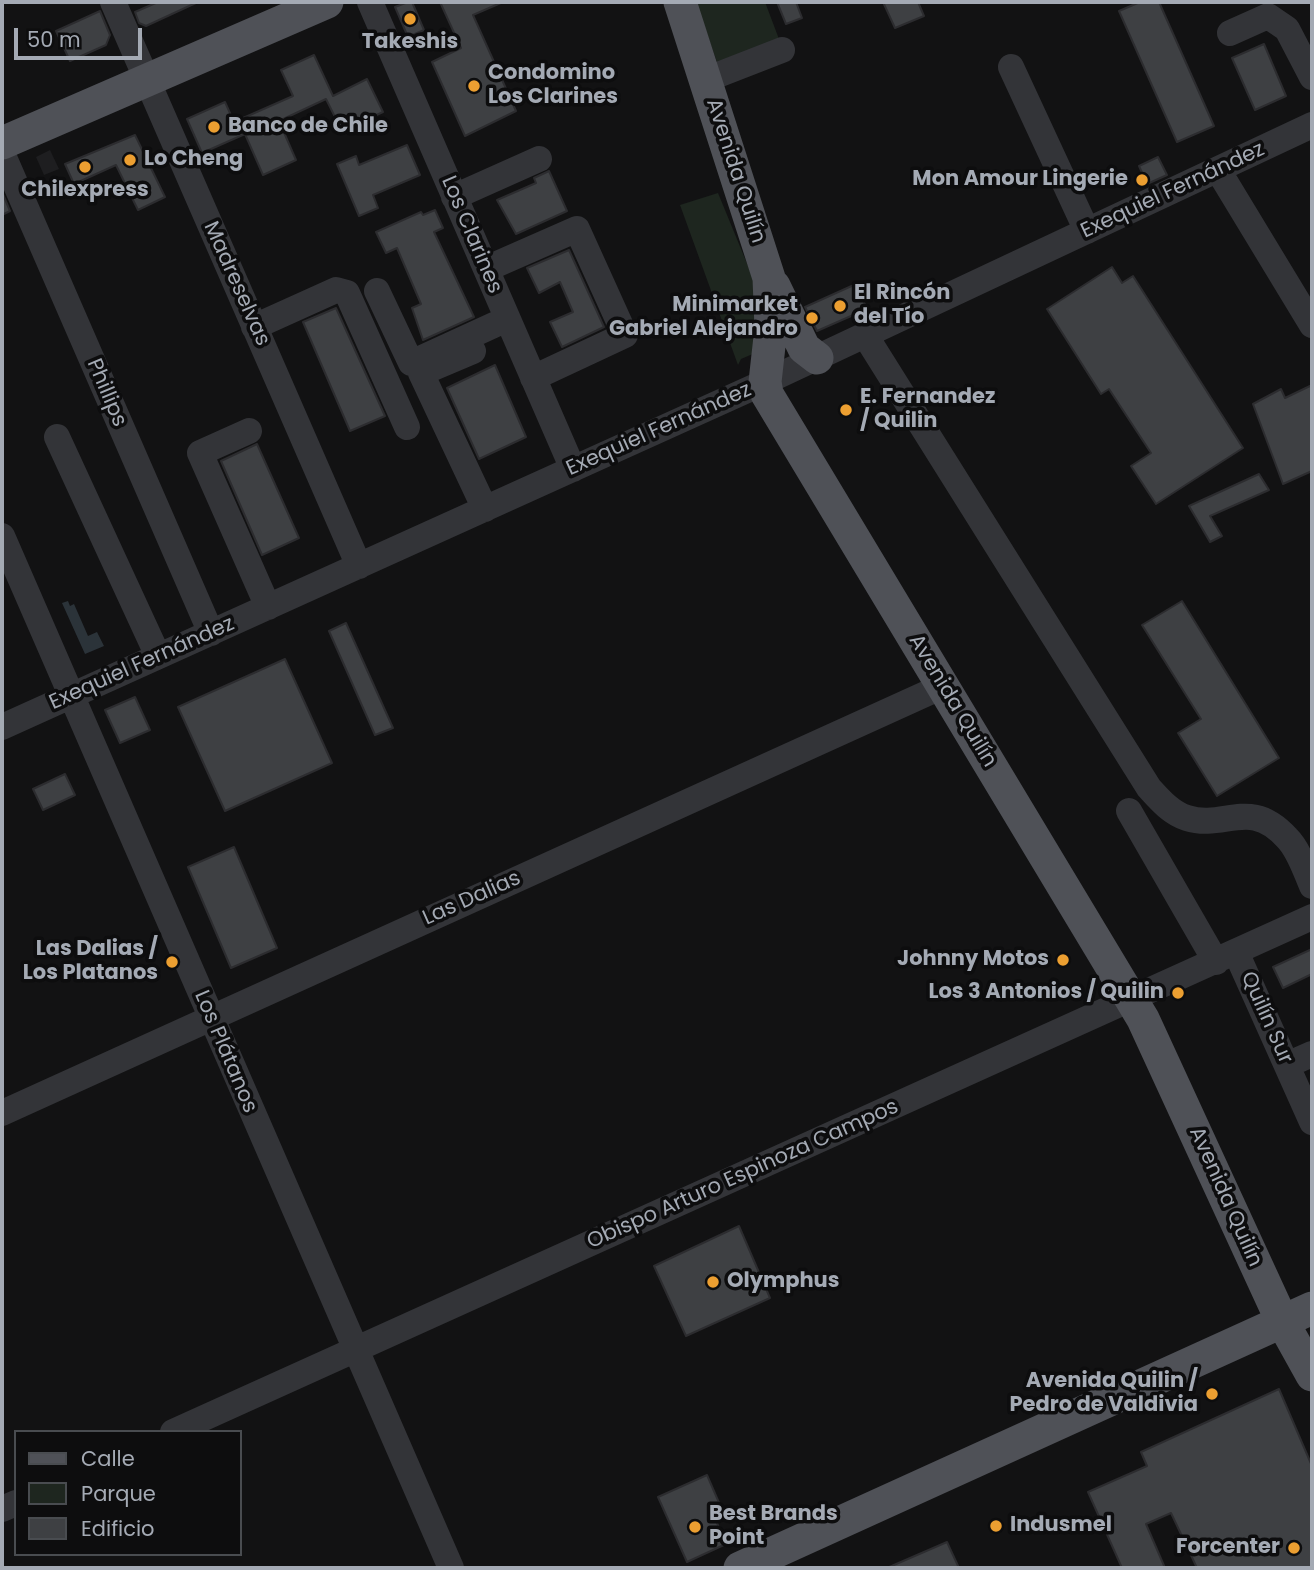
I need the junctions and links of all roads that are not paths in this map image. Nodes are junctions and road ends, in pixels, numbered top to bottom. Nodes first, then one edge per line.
1 (113, 2) edge
2 (272, 2) edge
3 (327, 2) edge
4 (370, 2) edge
5 (680, 2) edge
6 (1230, 33) dead end
7 (782, 50) dead end
8 (1011, 67) dead end
9 (143, 69) junction
10 (1312, 77) edge
11 (705, 80) junction
12 (2, 118) edge
13 (1312, 125) edge
14 (2, 143) edge
15 (2, 152) edge
16 (539, 159) dead end
17 (1218, 170) junction
18 (454, 197) junction
19 (1087, 231) junction
20 (486, 269) junction
21 (769, 278) junction
22 (377, 291) dead end
23 (507, 319) junction
24 (1312, 324) edge
25 (254, 327) junction
26 (865, 335) junction
27 (473, 351) dead end
28 (817, 358) junction
29 (533, 378) junction
30 (765, 382) junction
31 (407, 427) dead end
32 (249, 431) dead end
33 (57, 437) dead end
34 (573, 469) junction
35 (485, 509) junction
36 (2, 536) edge
37 (359, 566) junction
38 (268, 607) junction
39 (211, 633) junction
40 (158, 656) junction
41 (943, 686) junction
42 (71, 696) junction
43 (2, 727) edge
44 (1129, 811) dead end
45 (1312, 886) edge
46 (1312, 917) edge
47 (1226, 957) junction
48 (1132, 999) junction
49 (210, 1018) junction
50 (1312, 1054) edge
51 (1287, 1065) junction
52 (2, 1113) edge
53 (1312, 1122) edge
54 (1312, 1308) edge
55 (1295, 1327) edge
56 (355, 1349) junction
57 (1312, 1375) edge
58 (177, 1430) edge
59 (451, 1568) edge
60 (740, 1568) edge

1 - 9 street, Madreselvas
2 - 9 main road
3 - 9 main road
4 - 18 street, Los Clarines
5 - 11 main road, Avenida Quilín
6 - 10 street
7 - 11 street
8 - 19 street
9 - 12 main road
9 - 14 main road
9 - 25 street, Madreselvas
11 - 21 main road, Avenida Quilín
13 - 17 street, Exequiel Fernández
15 - 39 street, Phillips
16 - 18 street
17 - 19 street, Exequiel Fernández
17 - 24 street
18 - 20 street, Los Clarines
19 - 26 street, Exequiel Fernández
20 - 23 street, Los Clarines
20 - 29 street
21 - 28 main road
21 - 30 main road, Avenida Quilín
22 - 23 street
23 - 29 street, Los Clarines
25 - 31 street
25 - 37 street, Madreselvas
26 - 28 street, Exequiel Fernández
26 - 45 street
27 - 35 street
28 - 30 street, Exequiel Fernández
29 - 34 street, Los Clarines
30 - 34 street, Exequiel Fernández
30 - 41 main road, Avenida Quilín
32 - 38 street
33 - 40 street
34 - 35 street, Exequiel Fernández
35 - 37 street, Exequiel Fernández
36 - 42 street, Los Plátanos
37 - 38 street, Exequiel Fernández
38 - 39 street, Exequiel Fernández
39 - 40 street, Exequiel Fernández
40 - 42 street, Exequiel Fernández
41 - 48 main road, Avenida Quilín
41 - 49 street, Las Dalias
42 - 43 street, Exequiel Fernández
42 - 49 street, Los Plátanos
44 - 47 street, Quilín Sur
46 - 47 street, Obispo Arturo Espinoza Campos
47 - 48 street, Obispo Arturo Espinoza Campos
47 - 51 street, Quilín Sur
48 - 55 main road, Avenida Quilín
48 - 56 street, Obispo Arturo Espinoza Campos
49 - 52 street, Las Dalias
49 - 56 street, Los Plátanos
50 - 51 street
51 - 53 street, Quilín Sur
54 - 55 main road
55 - 57 main road, Avenida Quilín
55 - 60 main road
56 - 58 street, Obispo Arturo Espinoza Campos
56 - 59 street, Los Plátanos

